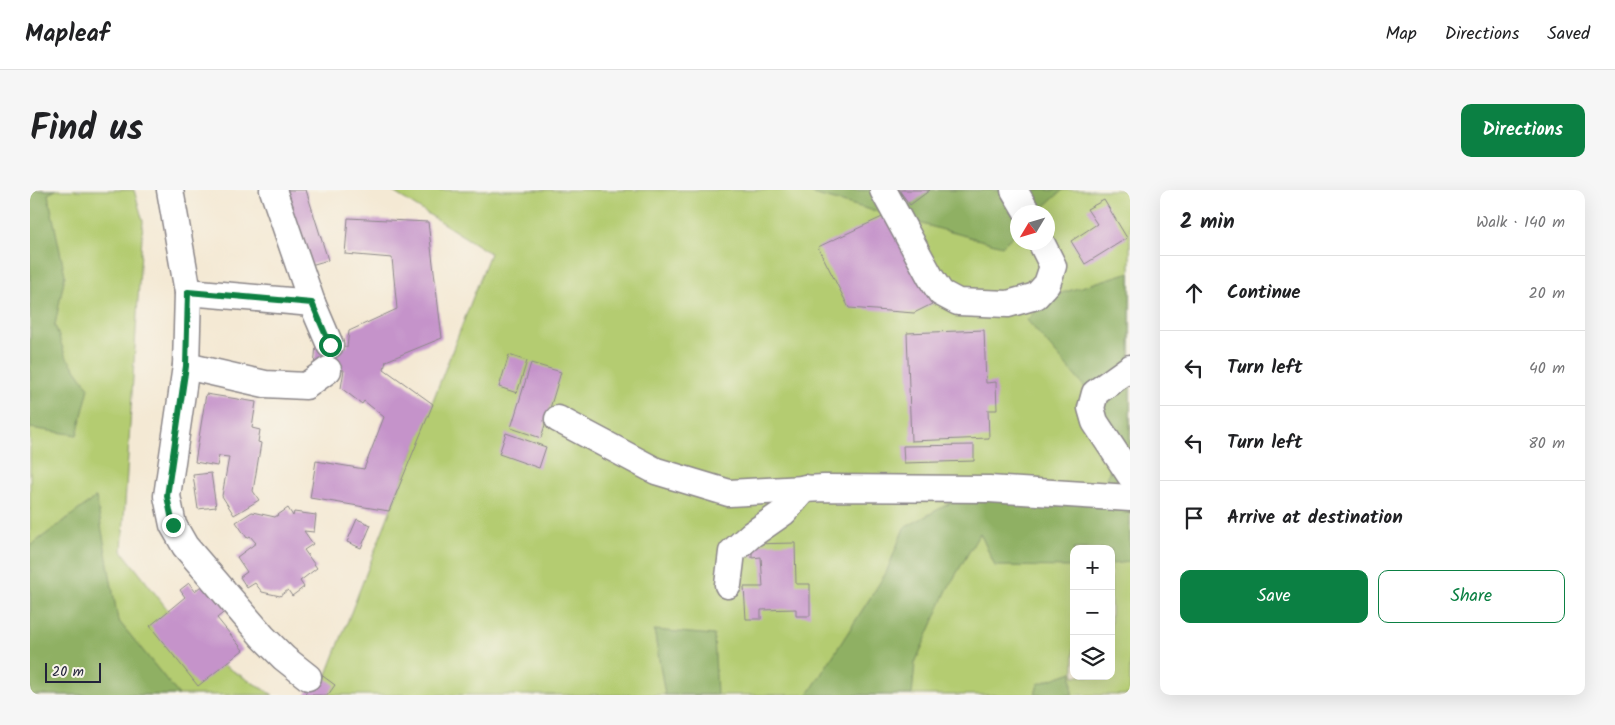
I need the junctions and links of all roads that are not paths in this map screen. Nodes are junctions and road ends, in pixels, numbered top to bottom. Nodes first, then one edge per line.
1 (170, 190) edge
2 (273, 190) edge
3 (883, 190) edge
4 (1014, 190) edge
5 (1023, 205) edge
6 (1045, 250) edge
7 (188, 292) junction
8 (312, 303) junction
9 (186, 366) junction
10 (1130, 368) edge
11 (558, 419) dead end
12 (1130, 475) edge
13 (805, 488) junction
14 (1130, 498) edge
15 (728, 585) dead end
16 (308, 677) dead end

1 - 7 street
2 - 8 street
3 - 6 street
4 - 5 street
7 - 8 street
7 - 9 street
8 - 9 street
9 - 16 street
10 - 12 street
11 - 13 street
13 - 14 street
13 - 15 street

